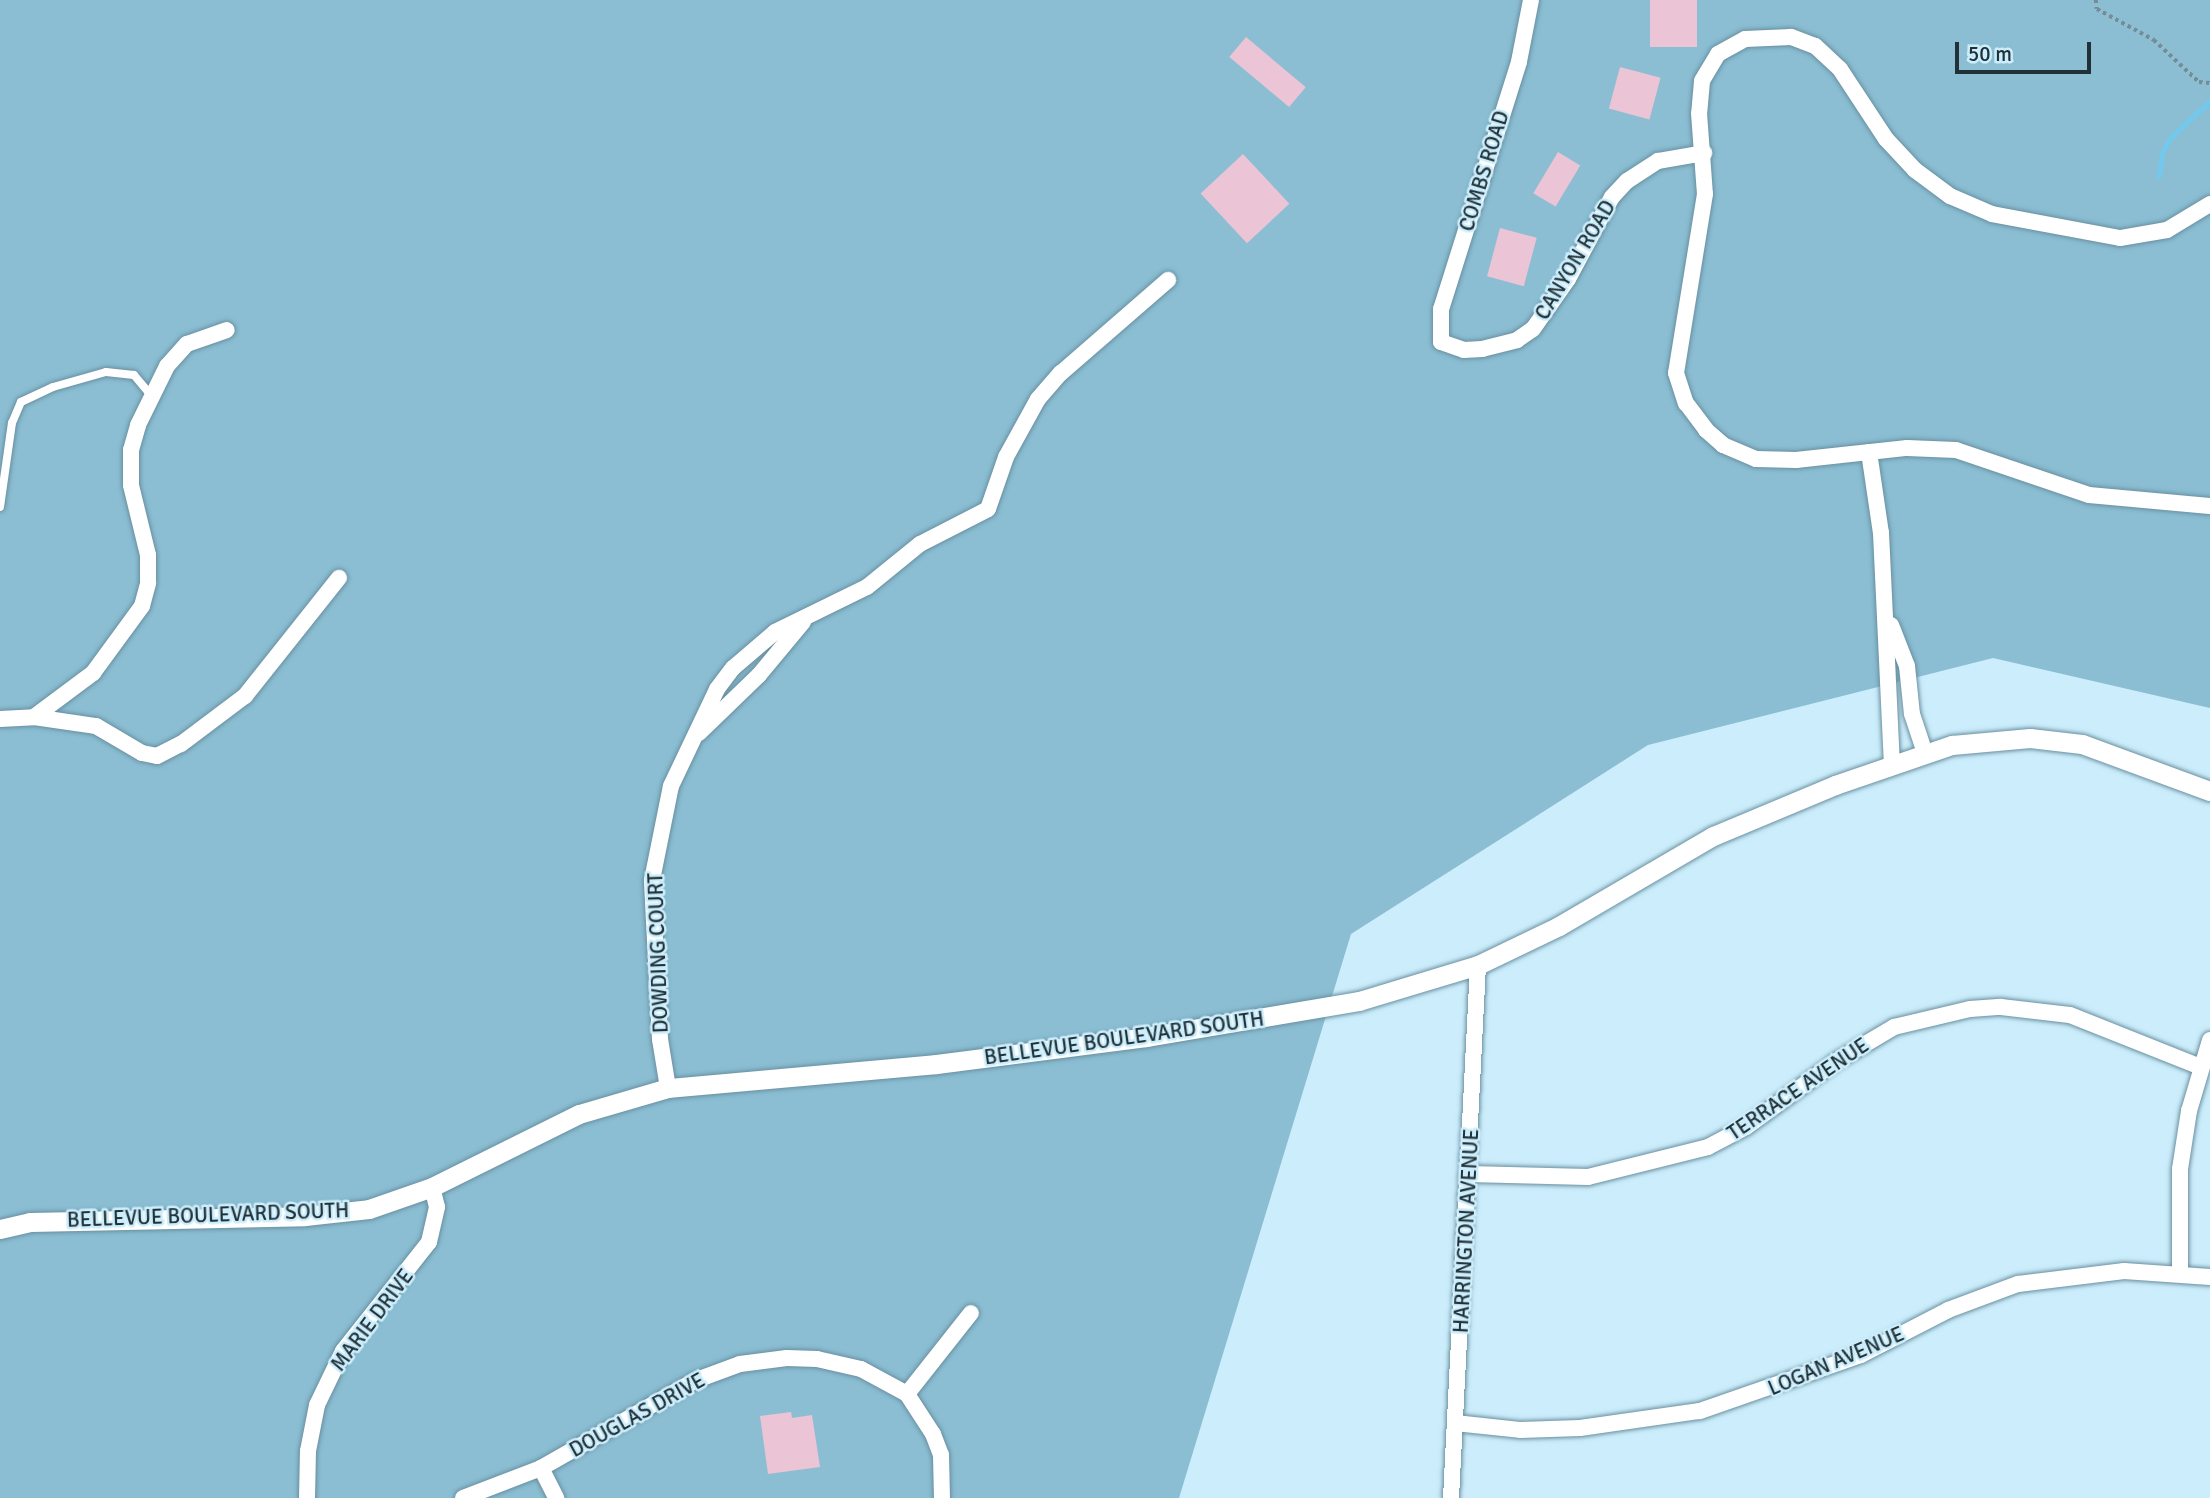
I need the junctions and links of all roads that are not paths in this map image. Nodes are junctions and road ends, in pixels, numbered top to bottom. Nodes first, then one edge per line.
1 (1531, 0) edge
2 (1704, 153) junction
3 (2210, 204) edge
4 (1168, 280) dead end
5 (227, 330) dead end
6 (1441, 342) joint
7 (150, 394) junction
8 (1869, 452) junction
9 (0, 506) edge
10 (2210, 506) edge
11 (338, 578) dead end
12 (1886, 614) junction
13 (810, 615) junction
14 (34, 718) junction
15 (0, 719) edge
16 (692, 740) junction
17 (1925, 753) junction
18 (1892, 764) junction
19 (2210, 791) edge
20 (1478, 965) junction
21 (2210, 1040) edge
22 (2200, 1068) junction
23 (668, 1087) junction
24 (1469, 1174) junction
25 (432, 1187) junction
26 (0, 1229) edge
27 (2180, 1272) junction
28 (2210, 1277) edge
29 (971, 1313) dead end
30 (906, 1394) junction
31 (1455, 1423) junction
32 (541, 1468) junction
33 (307, 1498) edge
34 (463, 1498) edge
35 (556, 1498) edge
36 (942, 1498) edge
37 (1451, 1498) edge

1 - 6 street, COMBS ROAD
2 - 3 street
2 - 6 street, CANYON ROAD
2 - 8 street
4 - 13 street, DOWDING COURT
5 - 7 street
7 - 9 lane
7 - 14 street
8 - 10 street
8 - 12 street
11 - 14 street
12 - 17 street
12 - 18 street
13 - 16 street, DOWDING COURT
13 - 16 street, DOWDING COURT
14 - 15 street
16 - 23 street, DOWDING COURT
17 - 18 street, BELLEVUE BOULEVARD SOUTH
17 - 19 street, BELLEVUE BOULEVARD SOUTH
18 - 20 street, BELLEVUE BOULEVARD SOUTH
20 - 23 street, BELLEVUE BOULEVARD SOUTH
20 - 24 street, HARRINGTON AVENUE
21 - 22 street
22 - 24 street, TERRACE AVENUE
22 - 27 street
23 - 25 street, BELLEVUE BOULEVARD SOUTH
24 - 31 street, HARRINGTON AVENUE
25 - 26 street, BELLEVUE BOULEVARD SOUTH
25 - 33 street, MARIE DRIVE
27 - 28 street, LOGAN AVENUE
27 - 31 street, LOGAN AVENUE
29 - 30 street
30 - 32 street, DOUGLAS DRIVE
30 - 36 street, DOUGLAS DRIVE
31 - 37 street, HARRINGTON AVENUE
32 - 34 street, DOUGLAS DRIVE
32 - 35 street

